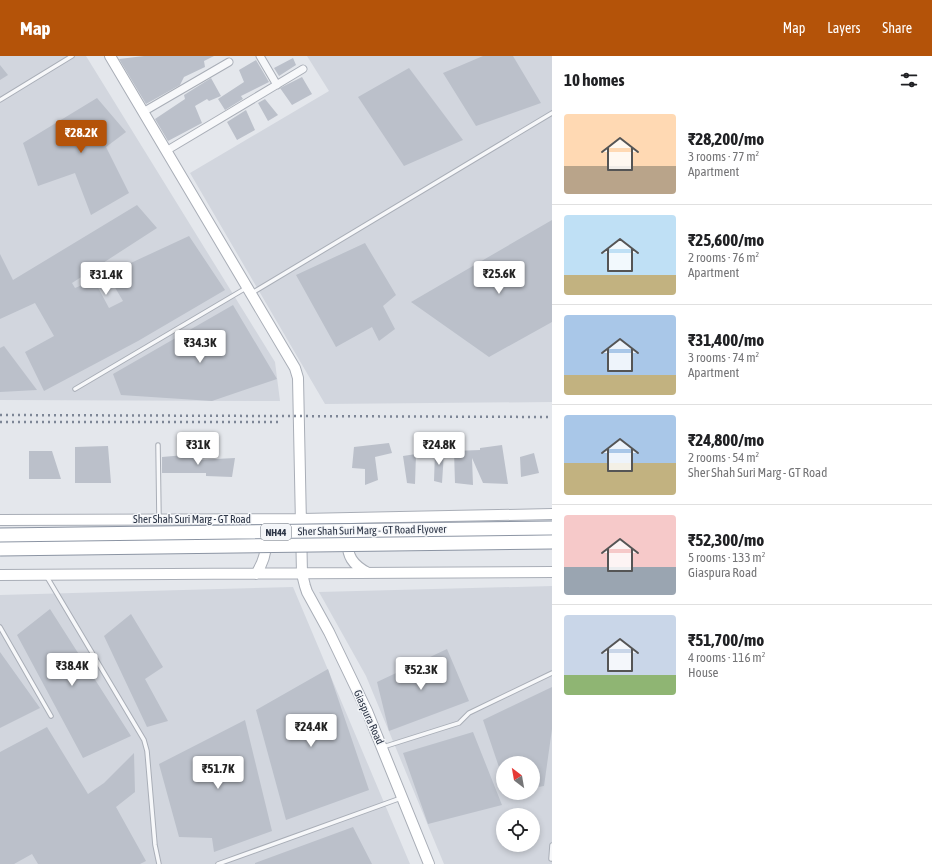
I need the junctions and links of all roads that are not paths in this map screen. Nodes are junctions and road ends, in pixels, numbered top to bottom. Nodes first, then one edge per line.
1 (72, 56) edge
2 (110, 56) edge
3 (260, 56) edge
4 (229, 62) dead end
5 (303, 69) dead end
6 (277, 84) junction
7 (0, 100) edge
8 (143, 112) junction
9 (552, 113) edge
10 (166, 151) junction
11 (249, 290) junction
12 (76, 389) dead end
13 (158, 445) dead end
14 (552, 514) edge
15 (364, 518) junction
16 (258, 519) junction
17 (302, 519) junction
18 (0, 520) edge
19 (159, 520) junction
20 (552, 528) edge
21 (0, 535) edge
22 (552, 542) edge
23 (0, 549) edge
24 (552, 572) edge
25 (368, 573) junction
26 (256, 574) junction
27 (302, 574) junction
28 (0, 575) edge
29 (46, 575) junction
30 (0, 627) edge
31 (552, 673) edge
32 (51, 716) dead end
33 (382, 747) junction
34 (402, 797) junction
35 (552, 845) edge
36 (551, 859) dead end
37 (159, 864) edge
38 (218, 864) edge
39 (429, 864) edge

1 - 7 lane
2 - 8 street, Giaspura Road
3 - 6 street
4 - 8 street
5 - 6 street
6 - 10 street
8 - 10 street, Giaspura Road
9 - 11 lane
10 - 11 street, Giaspura Road
11 - 12 lane
11 - 17 street, Giaspura Road
13 - 19 lane
14 - 15 street, Sher Shah Suri Marg - GT Road
15 - 17 street, Sher Shah Suri Marg - GT Road
15 - 25 street
16 - 17 street, Sher Shah Suri Marg - GT Road
16 - 19 street, Sher Shah Suri Marg - GT Road
16 - 26 street
17 - 27 street, Giaspura Road
18 - 19 street, Sher Shah Suri Marg - GT Road
20 - 21 highway, Sher Shah Suri Marg - GT Road Flyover / NH44, bridge
22 - 23 highway, Sher Shah Suri Marg - GT Road Flyover / NH44, bridge
24 - 25 street
25 - 27 street
26 - 27 street
26 - 29 street
27 - 33 street, Giaspura Road
28 - 29 street
29 - 37 lane
30 - 32 lane
31 - 33 lane
33 - 34 street, Giaspura Road
34 - 38 lane
34 - 39 street, Giaspura Road
35 - 36 lane

